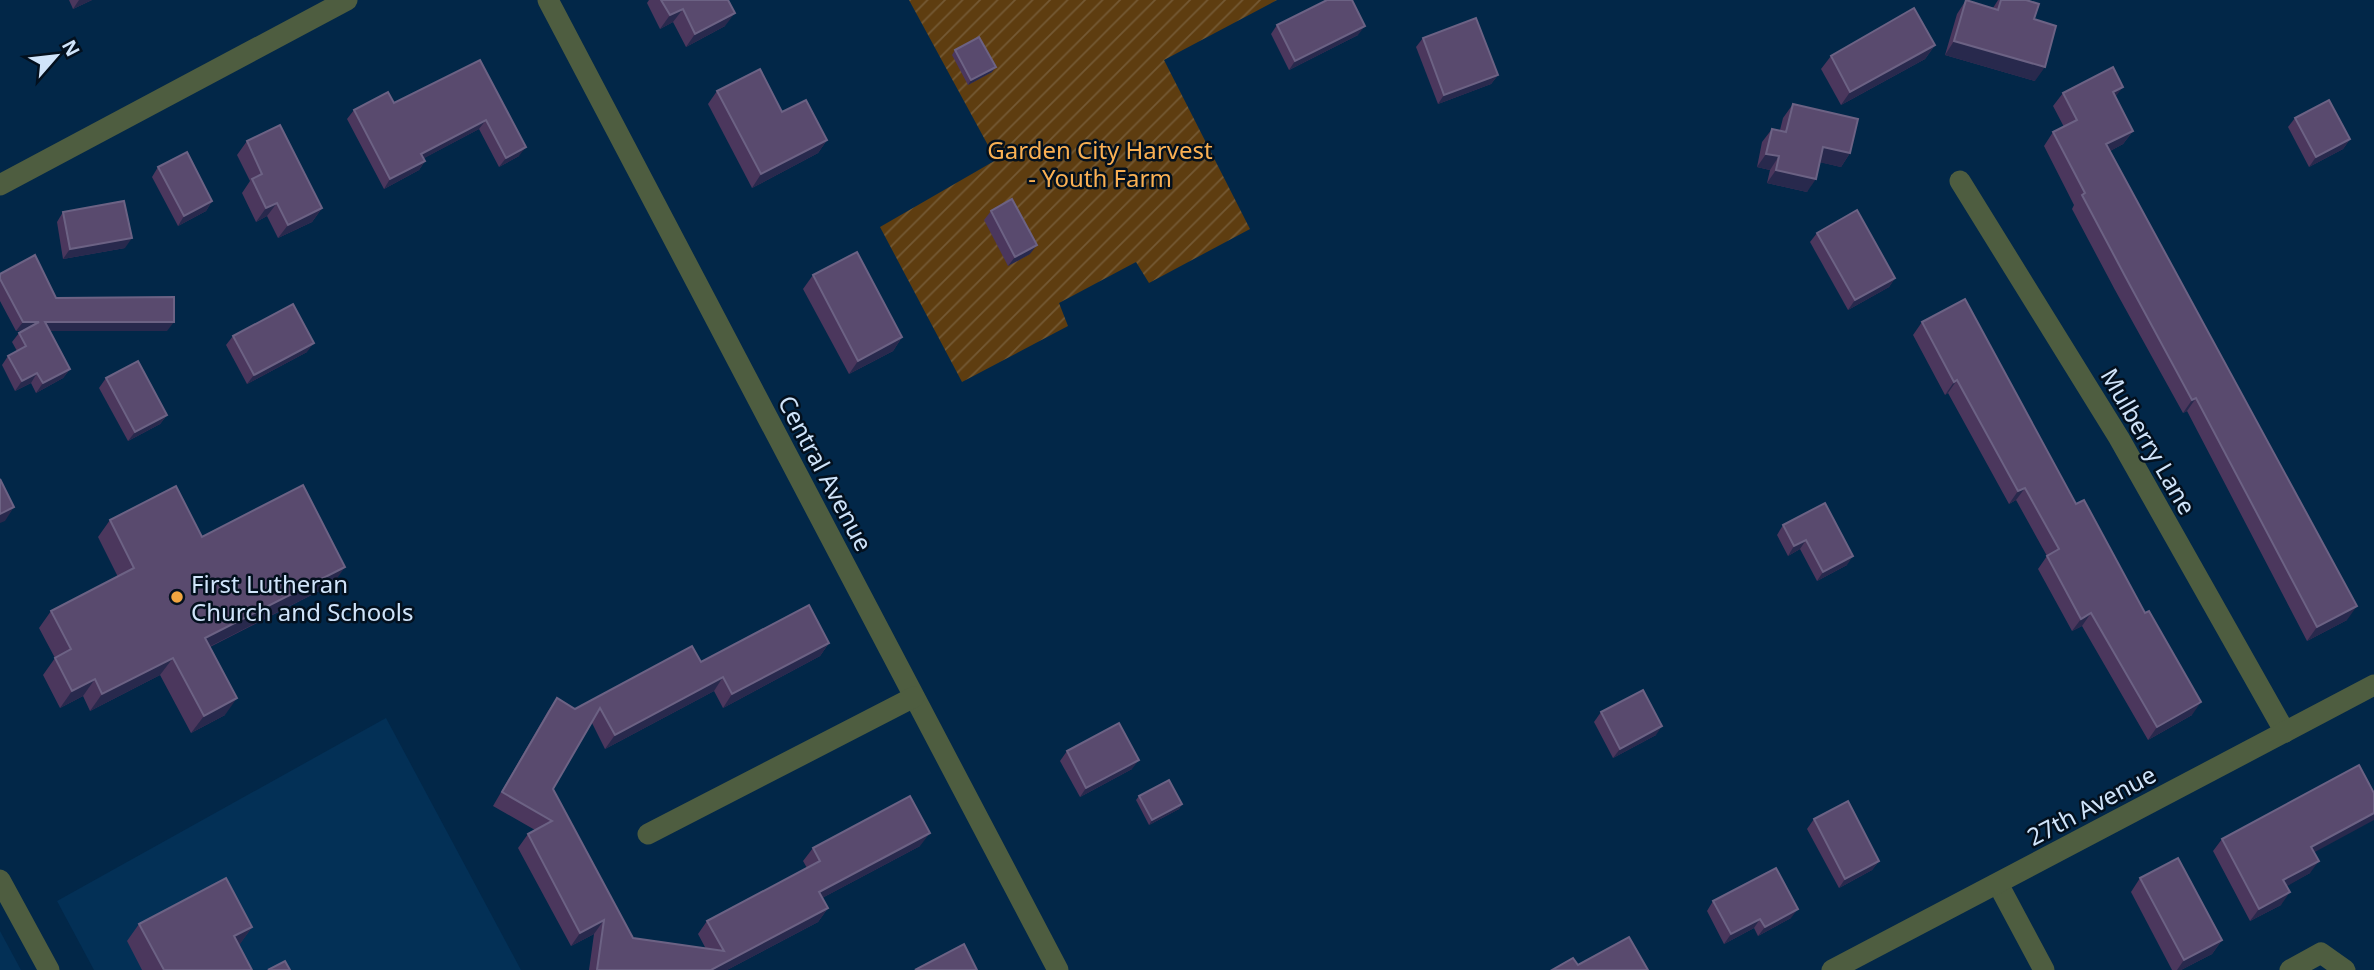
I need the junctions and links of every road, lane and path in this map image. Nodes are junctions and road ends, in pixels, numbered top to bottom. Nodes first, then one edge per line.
1 (347, 0) edge
2 (548, 0) edge
3 (1960, 181) dead end
4 (0, 185) edge
5 (2374, 685) edge
6 (914, 697) junction
7 (2285, 732) junction
8 (648, 834) dead end
9 (0, 880) edge
10 (1998, 884) junction
11 (49, 970) edge
12 (1058, 970) edge
13 (1832, 970) edge
14 (2044, 970) edge
15 (2290, 970) edge
16 (2345, 970) edge

1 - 4 street
2 - 6 street, Central Avenue
3 - 7 street, Mulberry Lane
5 - 7 street, 27th Avenue
6 - 8 street
6 - 12 street, Central Avenue
7 - 10 street, 27th Avenue
9 - 11 street
10 - 13 street, 27th Avenue
10 - 14 street
15 - 16 street

